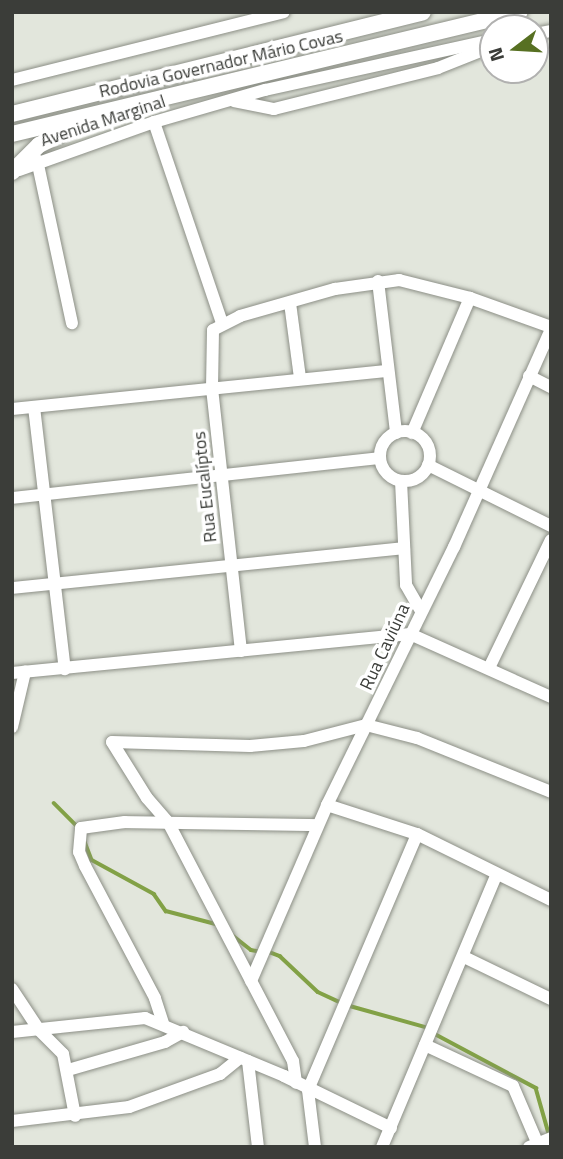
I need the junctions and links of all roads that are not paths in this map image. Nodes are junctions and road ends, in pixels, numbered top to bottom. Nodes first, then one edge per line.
1 (284, 12) edge
2 (423, 12) edge
3 (520, 12) edge
4 (479, 46) edge
5 (479, 49) edge
6 (12, 80) edge
7 (230, 100) junction
8 (120, 108) junction
9 (12, 114) edge
10 (154, 122) junction
11 (12, 134) edge
12 (37, 160) junction
13 (12, 173) edge
14 (379, 281) junction
15 (470, 298) junction
16 (289, 303) junction
17 (72, 323) dead end
18 (222, 323) junction
19 (551, 328) edge
20 (386, 371) junction
21 (529, 376) junction
22 (300, 378) junction
23 (551, 387) edge
24 (212, 388) junction
25 (34, 407) junction
26 (12, 409) edge
27 (396, 433) junction
28 (412, 433) junction
29 (380, 458) junction
30 (428, 465) junction
31 (222, 477) junction
32 (401, 481) junction
33 (479, 490) junction
34 (47, 495) junction
35 (12, 498) edge
36 (551, 526) edge
37 (551, 540) edge
38 (404, 548) junction
39 (230, 569) junction
40 (54, 584) junction
41 (12, 588) edge
42 (421, 611) junction
43 (410, 634) junction
44 (241, 652) junction
45 (489, 668) junction
46 (65, 669) junction
47 (18, 673) edge
48 (551, 697) edge
49 (366, 725) junction
50 (12, 727) edge
51 (551, 792) edge
52 (327, 805) junction
53 (168, 822) junction
54 (318, 825) junction
55 (417, 834) junction
56 (496, 876) junction
57 (551, 900) edge
58 (464, 957) junction
59 (251, 981) junction
60 (12, 989) edge
61 (551, 999) edge
62 (163, 1023) junction
63 (39, 1030) junction
64 (12, 1032) edge
65 (183, 1032) junction
66 (425, 1045) junction
67 (244, 1059) junction
68 (68, 1070) junction
69 (302, 1087) junction
70 (75, 1116) junction
71 (12, 1121) edge
72 (391, 1128) junction
73 (540, 1143) edge
74 (258, 1147) edge
75 (315, 1147) edge
76 (382, 1147) edge

1 - 6 street
2 - 9 main road, Rodovia Governador Mário Covas
3 - 8 main road, Rodovia Governador Mário Covas
4 - 7 street, Avenida Marginal
5 - 7 street
7 - 10 street, Avenida Marginal
8 - 11 main road, Rodovia Governador Mário Covas
8 - 13 main road
10 - 12 street, Avenida Marginal
10 - 18 street
12 - 13 street, Avenida Marginal
12 - 17 street
14 - 15 street
14 - 16 street
14 - 20 street
15 - 19 street
15 - 28 street
16 - 18 street
16 - 22 street
18 - 24 street, Rua Eucalíptos
19 - 21 street, Rua Caviúna
20 - 22 street
20 - 27 street
21 - 23 street
21 - 33 street, Rua Caviúna
22 - 24 street
24 - 25 street
24 - 31 street, Rua Eucalíptos
25 - 26 street
25 - 34 street
27 - 28 street
27 - 29 street
28 - 30 street
29 - 31 street
29 - 32 street
30 - 32 street
30 - 33 street
31 - 34 street
31 - 39 street, Rua Eucalíptos
32 - 38 street
33 - 36 street
33 - 42 street, Rua Caviúna
34 - 35 street
34 - 40 street
37 - 45 street
38 - 39 street
38 - 42 street
39 - 40 street
39 - 44 street, Rua Eucalíptos
40 - 41 street
40 - 46 street
42 - 43 street, Rua Caviúna
43 - 44 street
43 - 45 street
43 - 49 street, Rua Caviúna
44 - 46 street
45 - 48 street
46 - 47 street
47 - 50 street
49 - 51 street
49 - 52 street, Rua Caviúna
49 - 53 street
52 - 54 street, Rua Caviúna
52 - 55 street
53 - 54 street
53 - 59 street
53 - 62 street
54 - 59 street, Rua Caviúna
55 - 56 street
55 - 69 street
56 - 57 street
56 - 58 street
58 - 61 street
58 - 66 street
59 - 69 street
60 - 63 street
62 - 63 street
62 - 65 street
63 - 64 street
63 - 68 street
65 - 67 street
65 - 68 street
66 - 72 street
66 - 73 street
67 - 69 street
67 - 70 street
67 - 74 street
68 - 70 street
69 - 72 street
69 - 75 street
70 - 71 street
72 - 76 street

